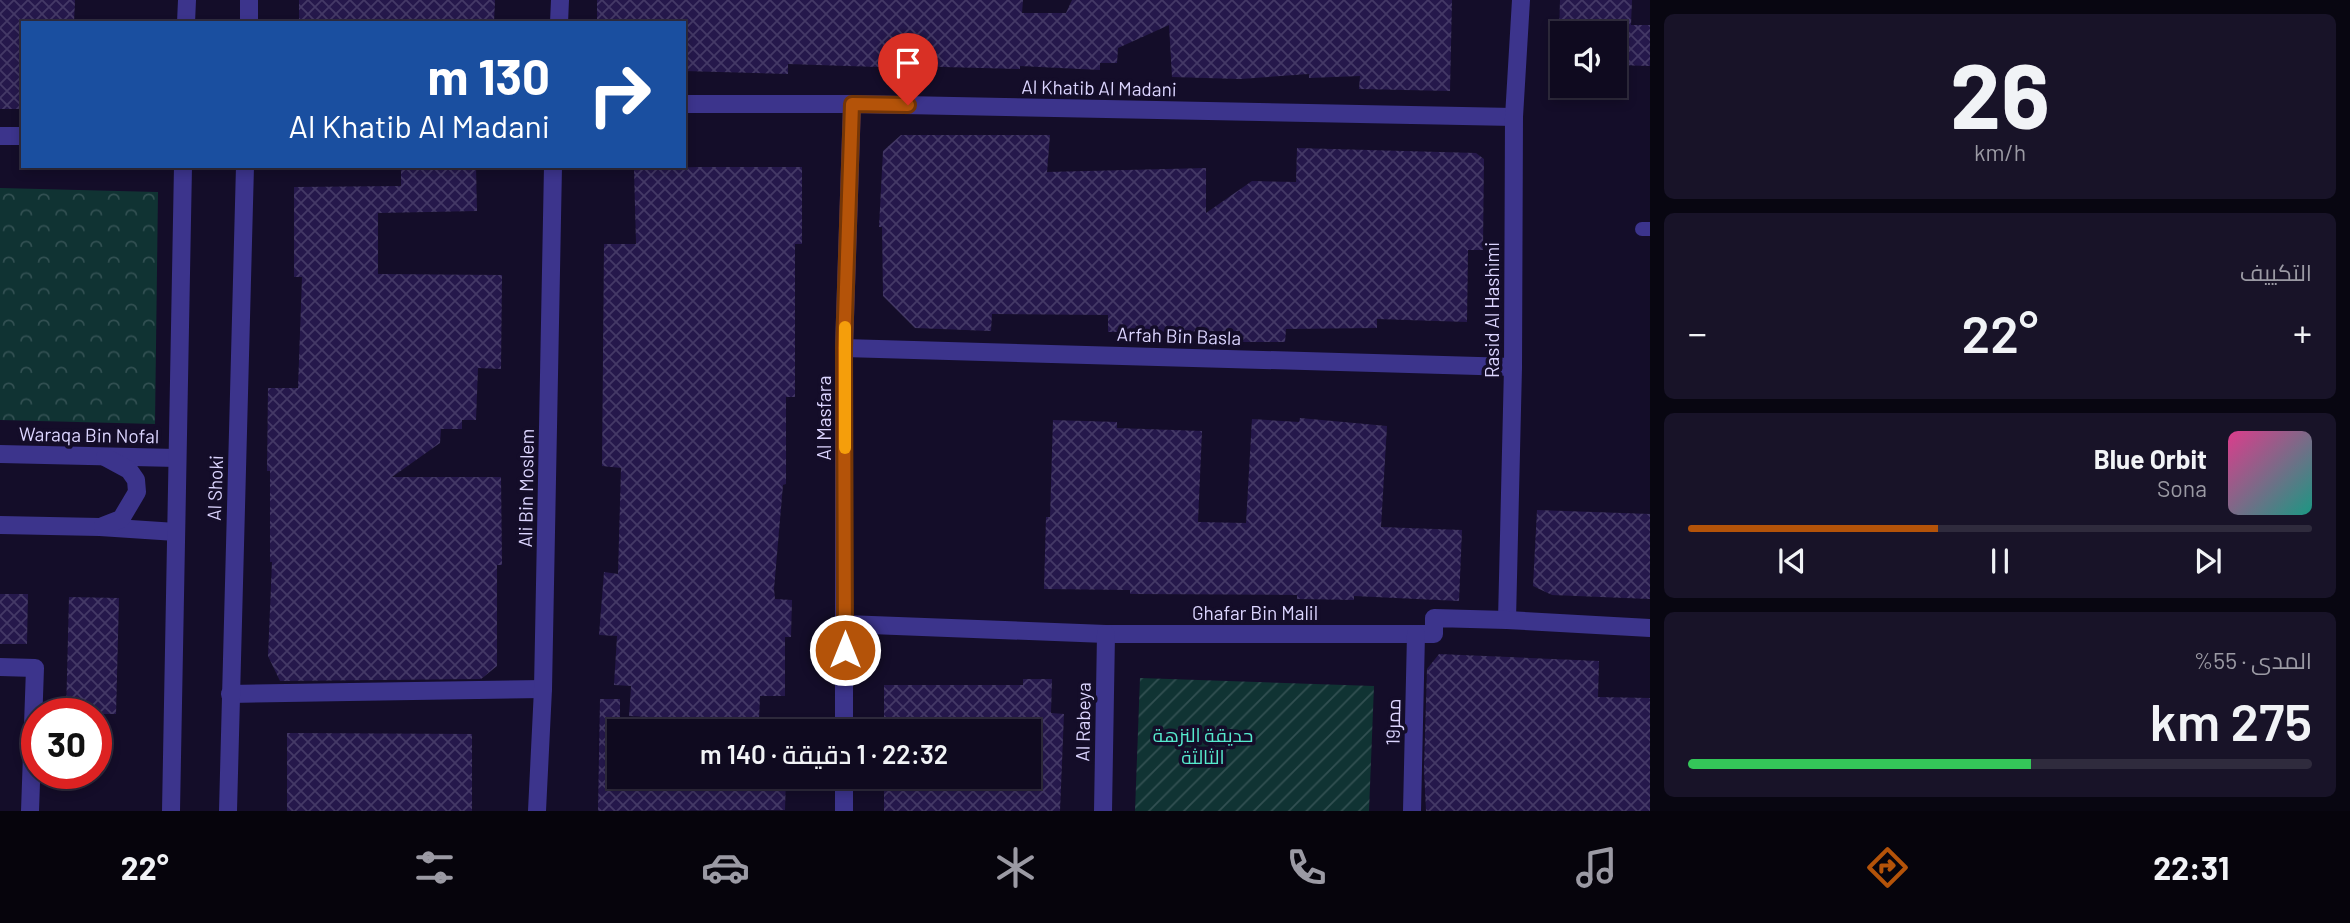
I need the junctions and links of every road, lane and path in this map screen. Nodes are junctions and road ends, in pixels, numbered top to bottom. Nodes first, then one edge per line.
1 (187, 0) edge
2 (249, 0) edge
3 (560, 0) edge
4 (1521, 0) edge
5 (186, 21) edge
6 (249, 21) edge
7 (559, 21) edge
8 (686, 104) edge
9 (852, 104) junction
10 (1514, 117) junction
11 (0, 136) edge
12 (21, 136) edge
13 (183, 168) edge
14 (245, 168) edge
15 (553, 168) edge
16 (844, 348) junction
17 (1513, 367) junction
18 (0, 454) edge
19 (100, 455) junction
20 (177, 458) junction
21 (0, 525) edge
22 (100, 527) junction
23 (176, 532) junction
24 (1507, 620) junction
25 (845, 624) junction
26 (1650, 628) edge
27 (1106, 634) junction
28 (1416, 634) junction
29 (0, 667) edge
30 (543, 689) junction
31 (230, 694) junction
32 (844, 719) edge
33 (844, 789) edge
34 (30, 811) edge
35 (171, 811) edge
36 (228, 811) edge
37 (537, 811) edge
38 (844, 811) edge
39 (1103, 811) edge
40 (1412, 811) edge

1 - 5 street
2 - 6 street
3 - 7 street
4 - 10 street, Rasid Al Hashimi
8 - 9 street, Al Khatib Al Madani
9 - 10 street, Al Khatib Al Madani
9 - 16 street, Al Masfara
10 - 17 street, Rasid Al Hashimi
11 - 12 street
13 - 20 street, Al Shoki
14 - 31 street, Al Shoki
15 - 30 street, Ali Bin Moslem
16 - 17 street, Arfah Bin Basla
16 - 25 street, Al Masfara
17 - 24 street, Rasid Al Hashimi
18 - 19 street, Waraqa Bin Nofal
19 - 20 street, Waraqa Bin Nofal
19 - 22 street
20 - 23 street, Al Shoki
21 - 22 street
22 - 23 street
23 - 35 street, Al Shoki
24 - 26 street
24 - 28 street
25 - 27 street, Ghafar Bin Malil
25 - 32 street, Al Masfara
27 - 28 street, Ghafar Bin Malil
27 - 39 street, Al Rabeya
28 - 40 street, ممر19
29 - 34 street
30 - 31 street
30 - 37 street, Ali Bin Moslem
31 - 36 street, Al Shoki
33 - 38 street

